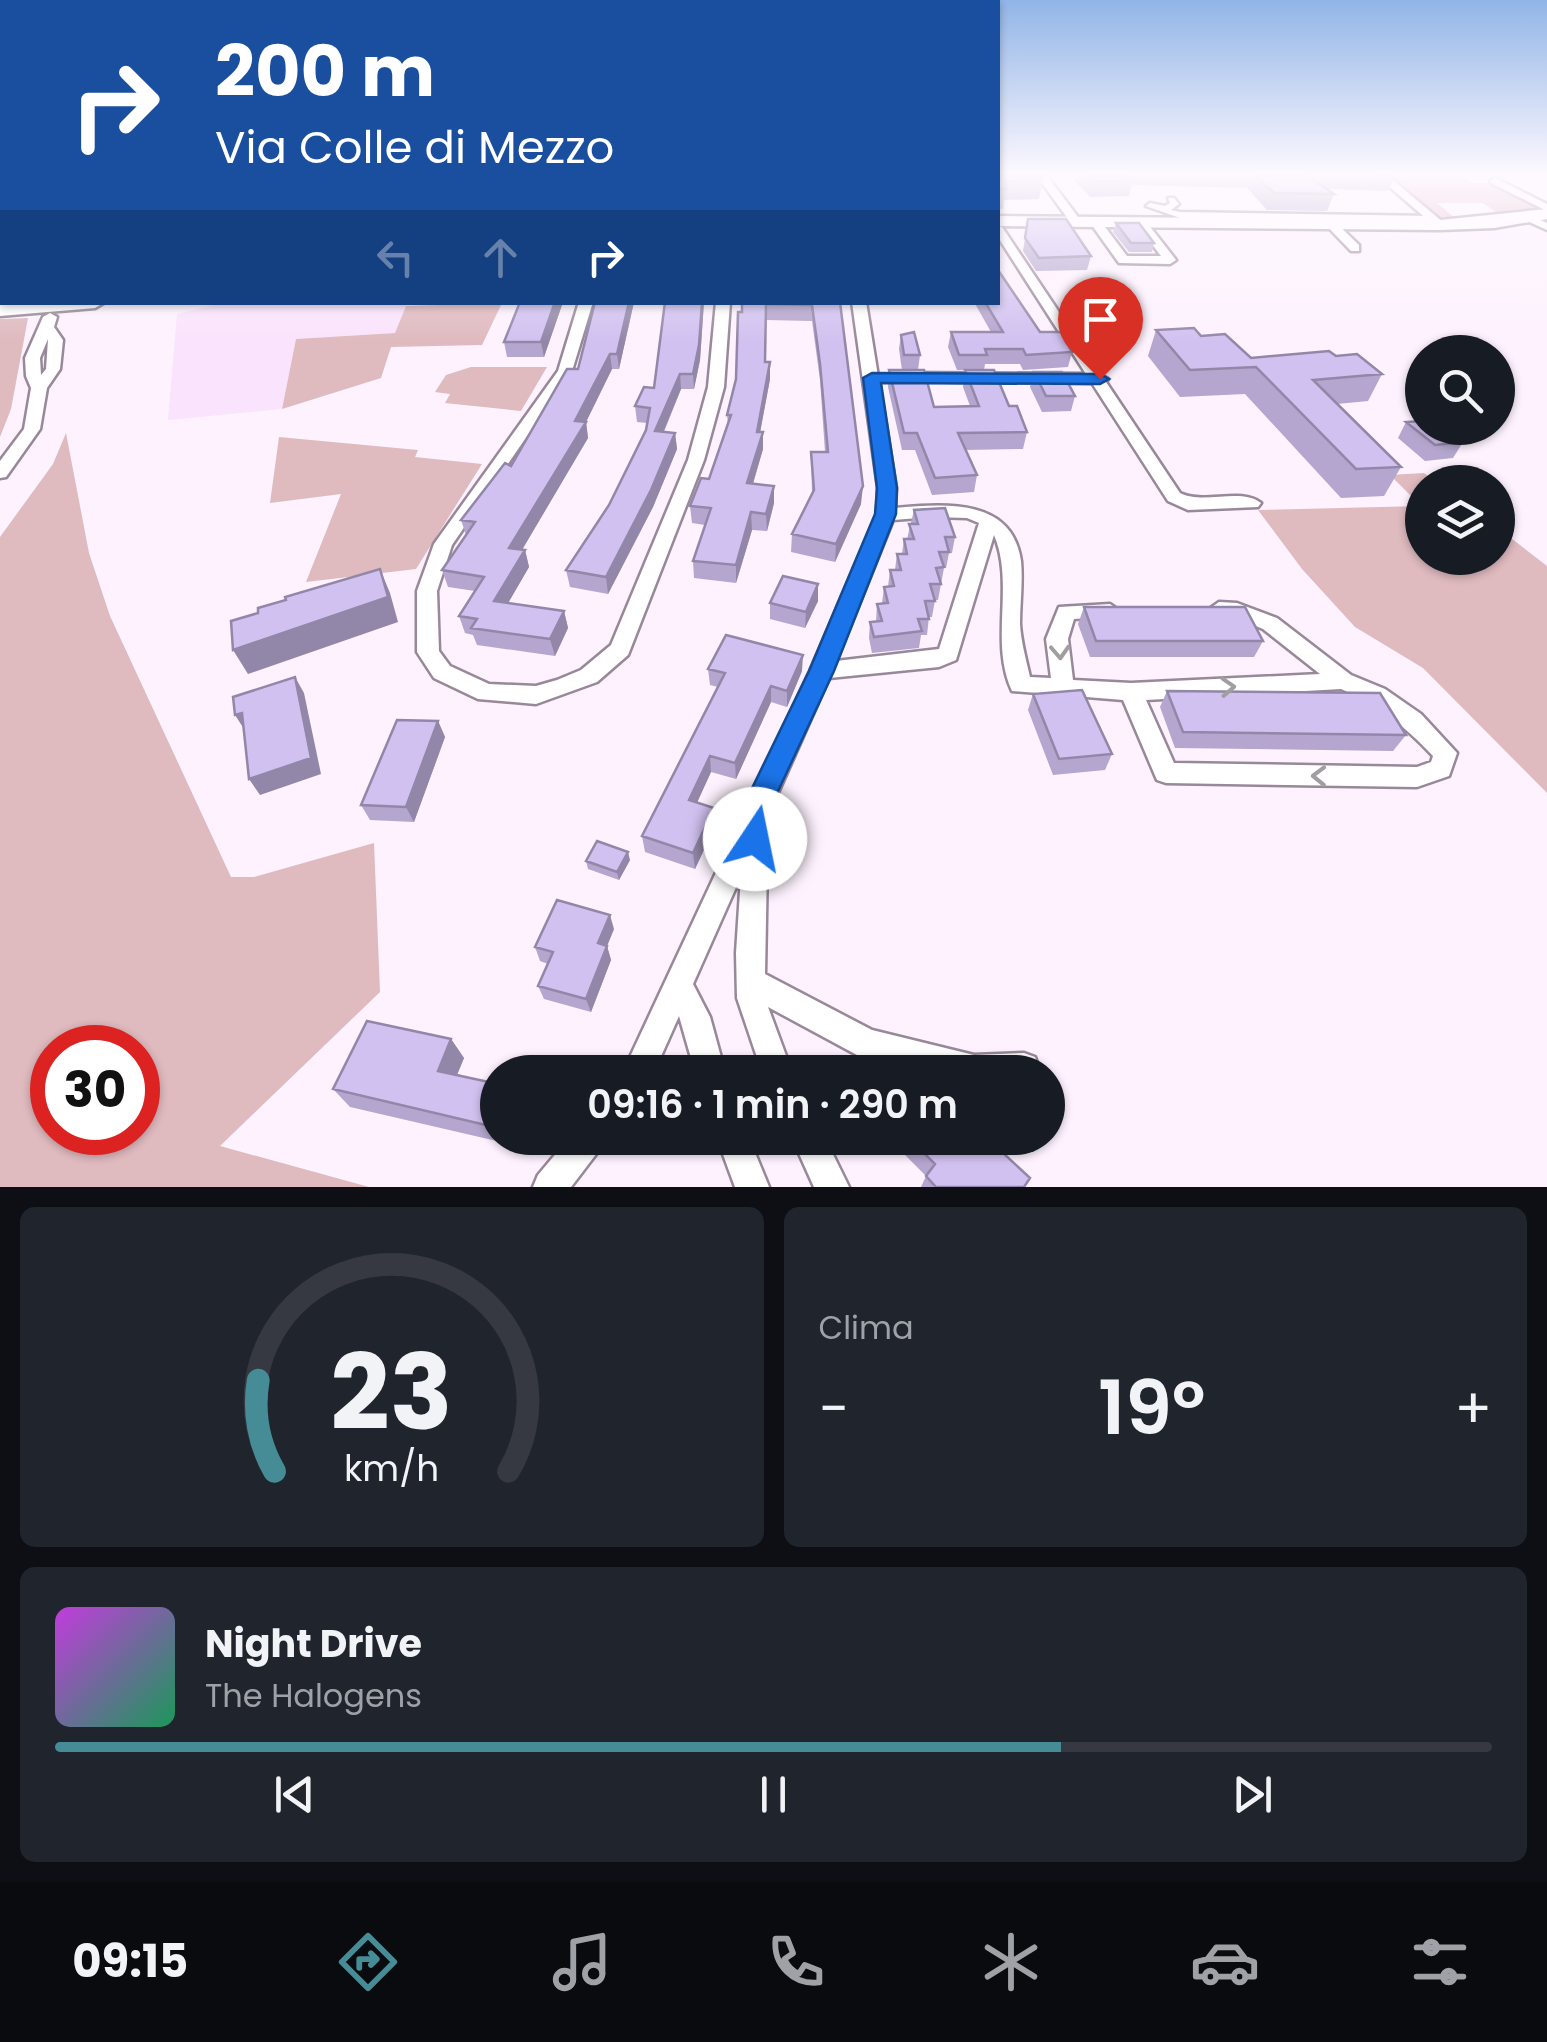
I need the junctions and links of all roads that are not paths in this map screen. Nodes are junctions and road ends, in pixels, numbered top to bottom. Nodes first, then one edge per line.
1 (1101, 231) edge
2 (1152, 231) edge
3 (1338, 231) edge
4 (1000, 232) edge
5 (1124, 241) edge
6 (1139, 241) edge
7 (1155, 241) junction
8 (1108, 242) junction
9 (1355, 248) dead end
10 (87, 305) edge
11 (585, 305) edge
12 (723, 305) edge
13 (860, 305) edge
14 (0, 310) edge
15 (50, 318) junction
16 (872, 378) junction
17 (1100, 379) junction
18 (0, 473) edge
19 (1252, 503) dead end
20 (886, 514) junction
21 (989, 520) junction
22 (1202, 609) edge
23 (1124, 610) edge
24 (821, 671) junction
25 (1343, 681) junction
26 (1063, 688) junction
27 (1131, 692) junction
28 (752, 817) junction
29 (677, 984) junction
30 (752, 984) junction
31 (646, 1055) edge
32 (705, 1055) edge
33 (770, 1055) edge
34 (913, 1055) edge
35 (575, 1155) edge
36 (740, 1155) edge
37 (816, 1155) edge
38 (550, 1187) edge
39 (752, 1187) edge
40 (832, 1187) edge

1 - 8 street
2 - 7 street
3 - 9 street
4 - 17 street
5 - 8 street
6 - 7 street
7 - 8 street
10 - 15 main road
11 - 12 street
13 - 16 street
14 - 15 main road
15 - 18 street
16 - 17 street
16 - 20 street
17 - 19 street
20 - 21 street
20 - 24 street
21 - 24 street
21 - 26 street
22 - 25 street
23 -> 26 street
24 - 28 street
27 -> 25 street
25 -> 27 street
26 - 27 street
28 - 29 street
28 - 30 street
29 - 31 street
29 - 32 street
30 - 33 street
30 - 34 street
35 - 38 street
36 - 39 street
37 - 40 street

